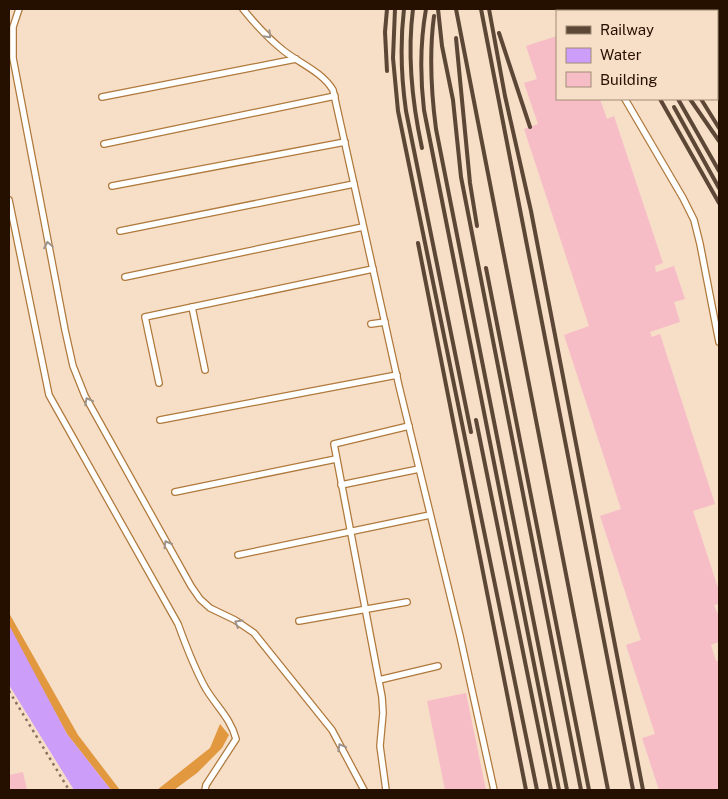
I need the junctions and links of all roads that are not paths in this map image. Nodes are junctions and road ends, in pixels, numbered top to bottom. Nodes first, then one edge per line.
1 (20, 9) edge
2 (243, 9) edge
3 (296, 59) junction
4 (335, 96) junction
5 (102, 97) dead end
6 (626, 100) edge
7 (345, 142) junction
8 (104, 144) dead end
9 (354, 184) junction
10 (112, 186) dead end
11 (9, 200) edge
12 (363, 226) junction
13 (120, 231) dead end
14 (373, 269) junction
15 (125, 277) dead end
16 (192, 307) junction
17 (385, 322) junction
18 (371, 324) dead end
19 (719, 342) edge
20 (205, 370) dead end
21 (396, 375) junction
22 (159, 383) dead end
23 (160, 420) dead end
24 (409, 426) junction
25 (336, 459) junction
26 (419, 469) junction
27 (341, 485) junction
28 (175, 492) dead end
29 (430, 515) junction
30 (351, 532) junction
31 (238, 555) dead end
32 (407, 602) dead end
33 (365, 610) junction
34 (299, 621) dead end
35 (438, 666) dead end
36 (379, 680) junction
37 (207, 790) edge
38 (364, 790) edge
39 (386, 790) edge
40 (494, 790) edge

38 -> 1 lane
2 -> 3 lane
3 - 4 lane
3 - 5 lane
4 - 7 lane
4 - 8 lane
6 - 19 lane
7 - 9 lane
7 - 10 lane
9 - 12 lane
9 - 13 lane
11 - 37 lane
12 - 14 lane
12 - 15 lane
14 - 16 lane
14 - 17 lane
16 - 20 lane
16 - 22 lane
17 - 18 lane
17 - 21 lane
21 - 23 lane
21 - 24 lane
24 - 25 lane
24 - 26 lane
25 - 27 lane
25 - 28 lane
26 - 27 lane
26 - 29 lane
27 - 30 lane
29 - 30 lane
29 - 40 lane
30 - 31 lane
30 - 33 lane
32 - 33 lane
33 - 34 lane
33 - 36 lane
35 - 36 lane
36 - 39 lane

